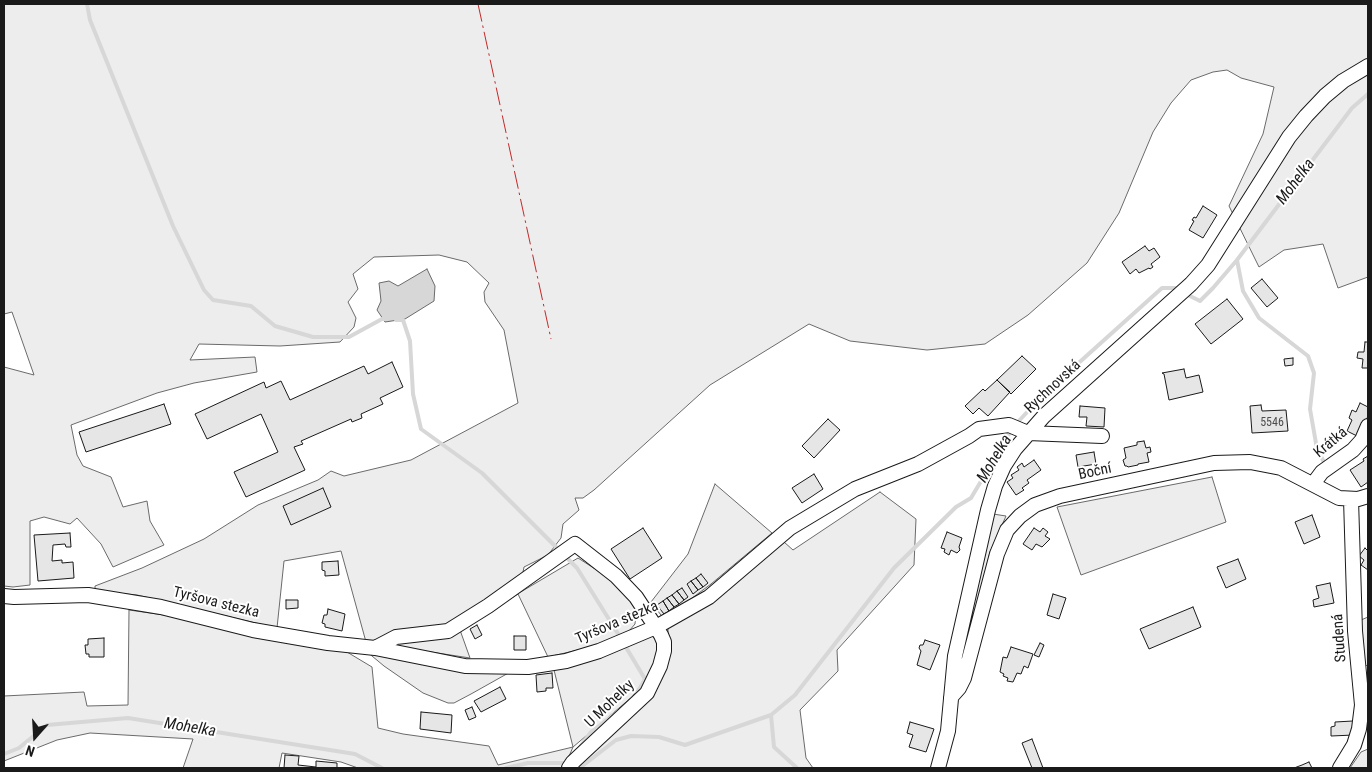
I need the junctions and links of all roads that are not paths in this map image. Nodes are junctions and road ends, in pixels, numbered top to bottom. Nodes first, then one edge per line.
1 (1368, 66) edge
2 (1368, 426) edge
3 (1019, 429) junction
4 (1102, 436) dead end
5 (1313, 484) junction
6 (1368, 496) edge
7 (1351, 499) junction
8 (4, 596) edge
9 (656, 627) junction
10 (375, 648) junction
11 (951, 697) junction
12 (569, 768) edge
13 (938, 768) edge
14 (1340, 768) edge

1 - 3 street, Rychnovská
2 - 5 street, Krátká
3 - 4 street, Tyršova stezka
3 - 9 street, Tyršova stezka
3 - 11 street, Rychnovská
5 - 7 street, Boční
5 - 11 street, Boční
6 - 7 street, Boční
7 - 14 street, Studená
8 - 10 street, Tyršova stezka
9 - 10 street, Tyršova stezka
9 - 10 street, U Mohelky
9 - 12 street, U Mohelky
11 - 13 street, Rychnovská

